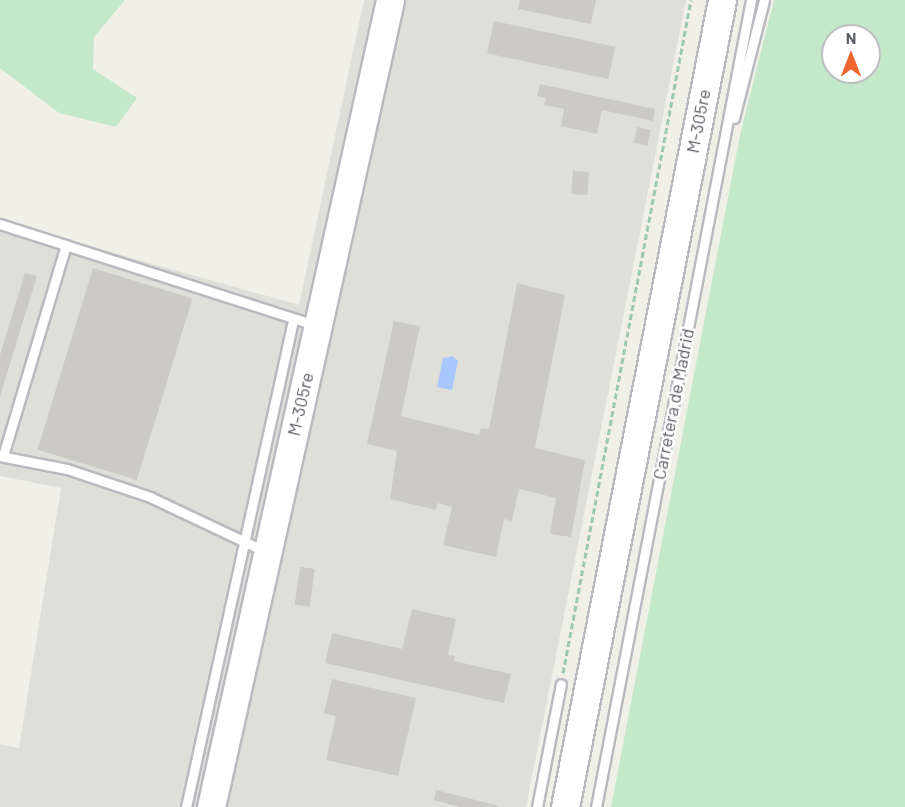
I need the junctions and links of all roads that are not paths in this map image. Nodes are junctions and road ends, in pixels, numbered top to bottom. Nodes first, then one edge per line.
1 (390, 0) edge
2 (722, 0) edge
3 (751, 0) edge
4 (764, 0) edge
5 (717, 177) junction
6 (0, 224) edge
7 (66, 245) junction
8 (306, 322) junction
9 (2, 456) edge
10 (256, 548) junction
11 (561, 684) road end
12 (186, 807) edge
13 (211, 807) edge
14 (537, 807) edge
15 (565, 807) edge
16 (596, 807) edge

1 - 8 main road, M-305re
2 - 15 main road, M-305re
3 - 5 lane, Carretera de Madrid
4 - 5 lane
5 - 16 lane, Carretera de Madrid
6 - 7 lane
7 - 8 lane
7 - 9 lane
8 - 10 main road, M-305re
9 - 10 lane
10 - 12 lane
10 - 13 main road, M-305re
11 - 14 lane

